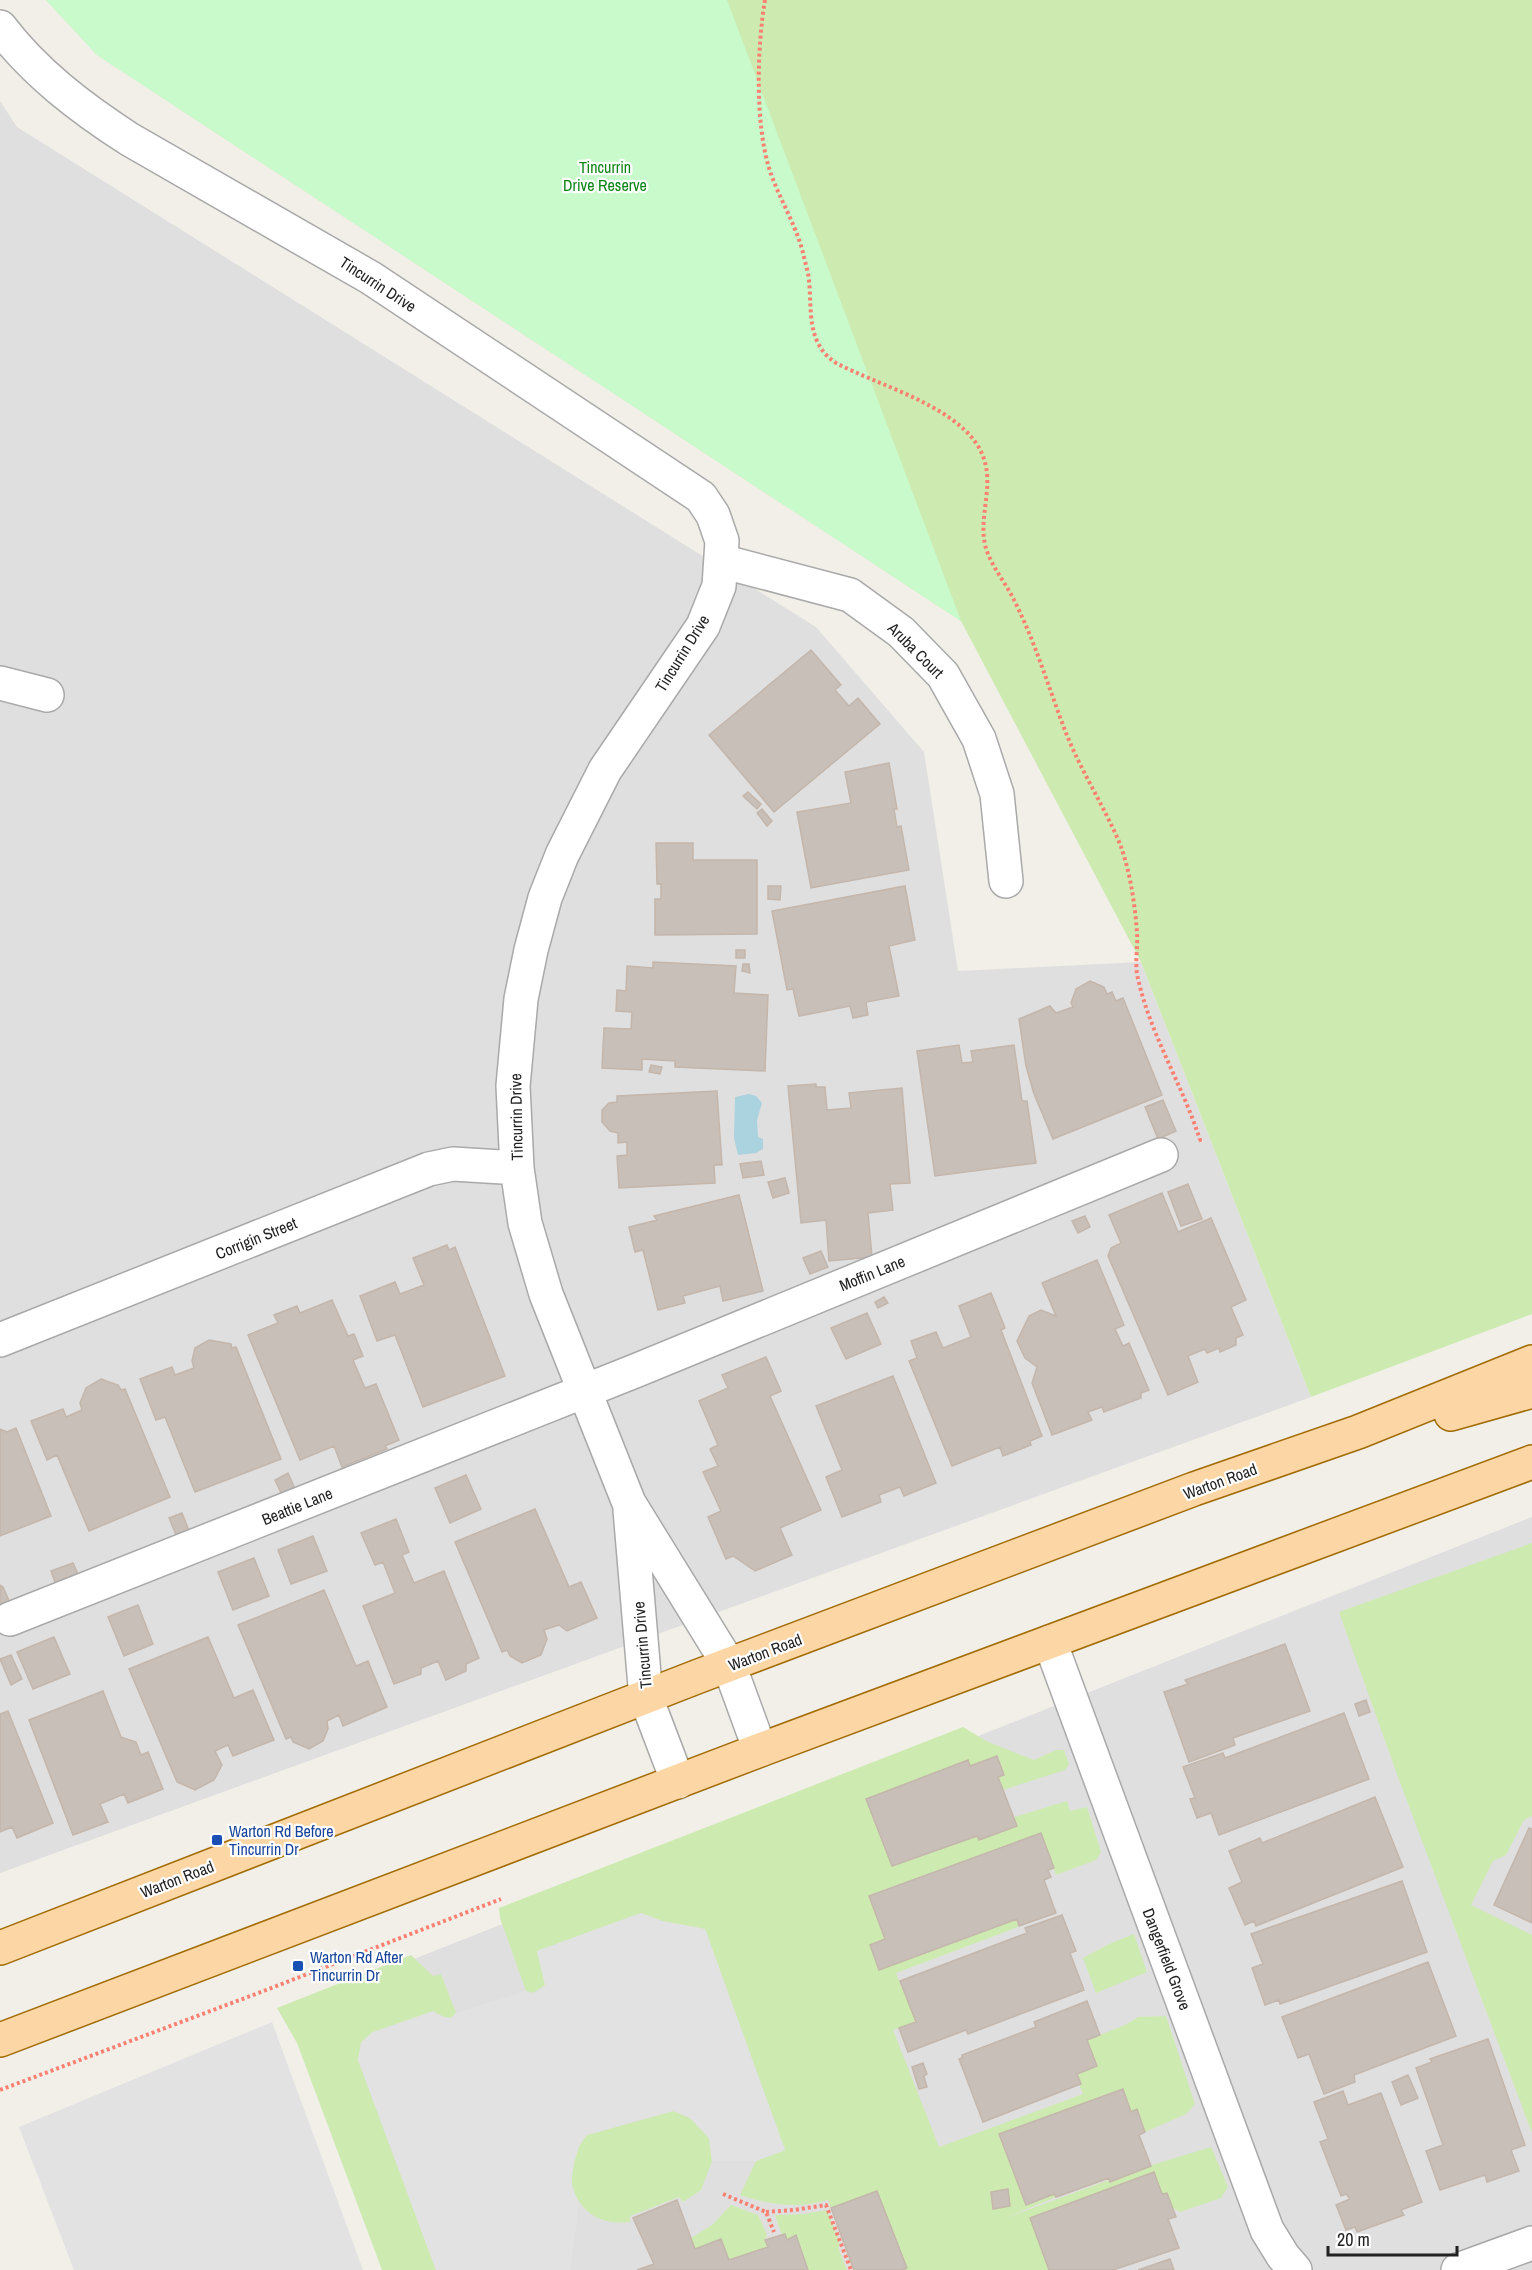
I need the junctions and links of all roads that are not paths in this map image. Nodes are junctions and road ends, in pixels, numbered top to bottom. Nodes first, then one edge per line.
1 (2, 33) edge
2 (721, 561) junction
3 (0, 683) edge
4 (47, 694) dead end
5 (1006, 881) dead end
6 (1161, 1155) road end
7 (517, 1168) junction
8 (0, 1340) edge
9 (1532, 1362) edge
10 (1532, 1391) edge
11 (584, 1392) junction
12 (1358, 1432) junction
13 (1532, 1462) edge
14 (629, 1503) junction
15 (10, 1619) dead end
16 (1050, 1642) junction
17 (729, 1665) junction
18 (646, 1698) junction
19 (760, 1750) junction
20 (678, 1782) junction
21 (0, 1948) edge
22 (0, 2040) edge
23 (1532, 2243) edge
24 (1295, 2270) edge
25 (1458, 2270) edge

1 - 2 street, Tincurrin Drive
2 - 5 street, Aruba Court
2 - 7 street, Tincurrin Drive
3 - 4 street
6 - 11 street, Moffin Lane
7 - 8 street, Corrigin Street
7 - 11 street, Tincurrin Drive
9 - 12 main road, Warton Road
10 - 12 main road
11 - 14 street, Tincurrin Drive
11 - 15 street, Beattie Lane
12 - 17 main road, Warton Road
13 - 16 main road
14 - 17 street, Tincurrin Drive
14 - 18 street, Tincurrin Drive
16 - 19 main road
16 - 24 street, Dangerfield Grove
17 - 18 main road, Warton Road
17 - 19 street, Tincurrin Drive
18 - 20 street, Tincurrin Drive
18 - 21 main road, Warton Road
19 - 20 main road
20 - 22 main road
23 - 25 street

